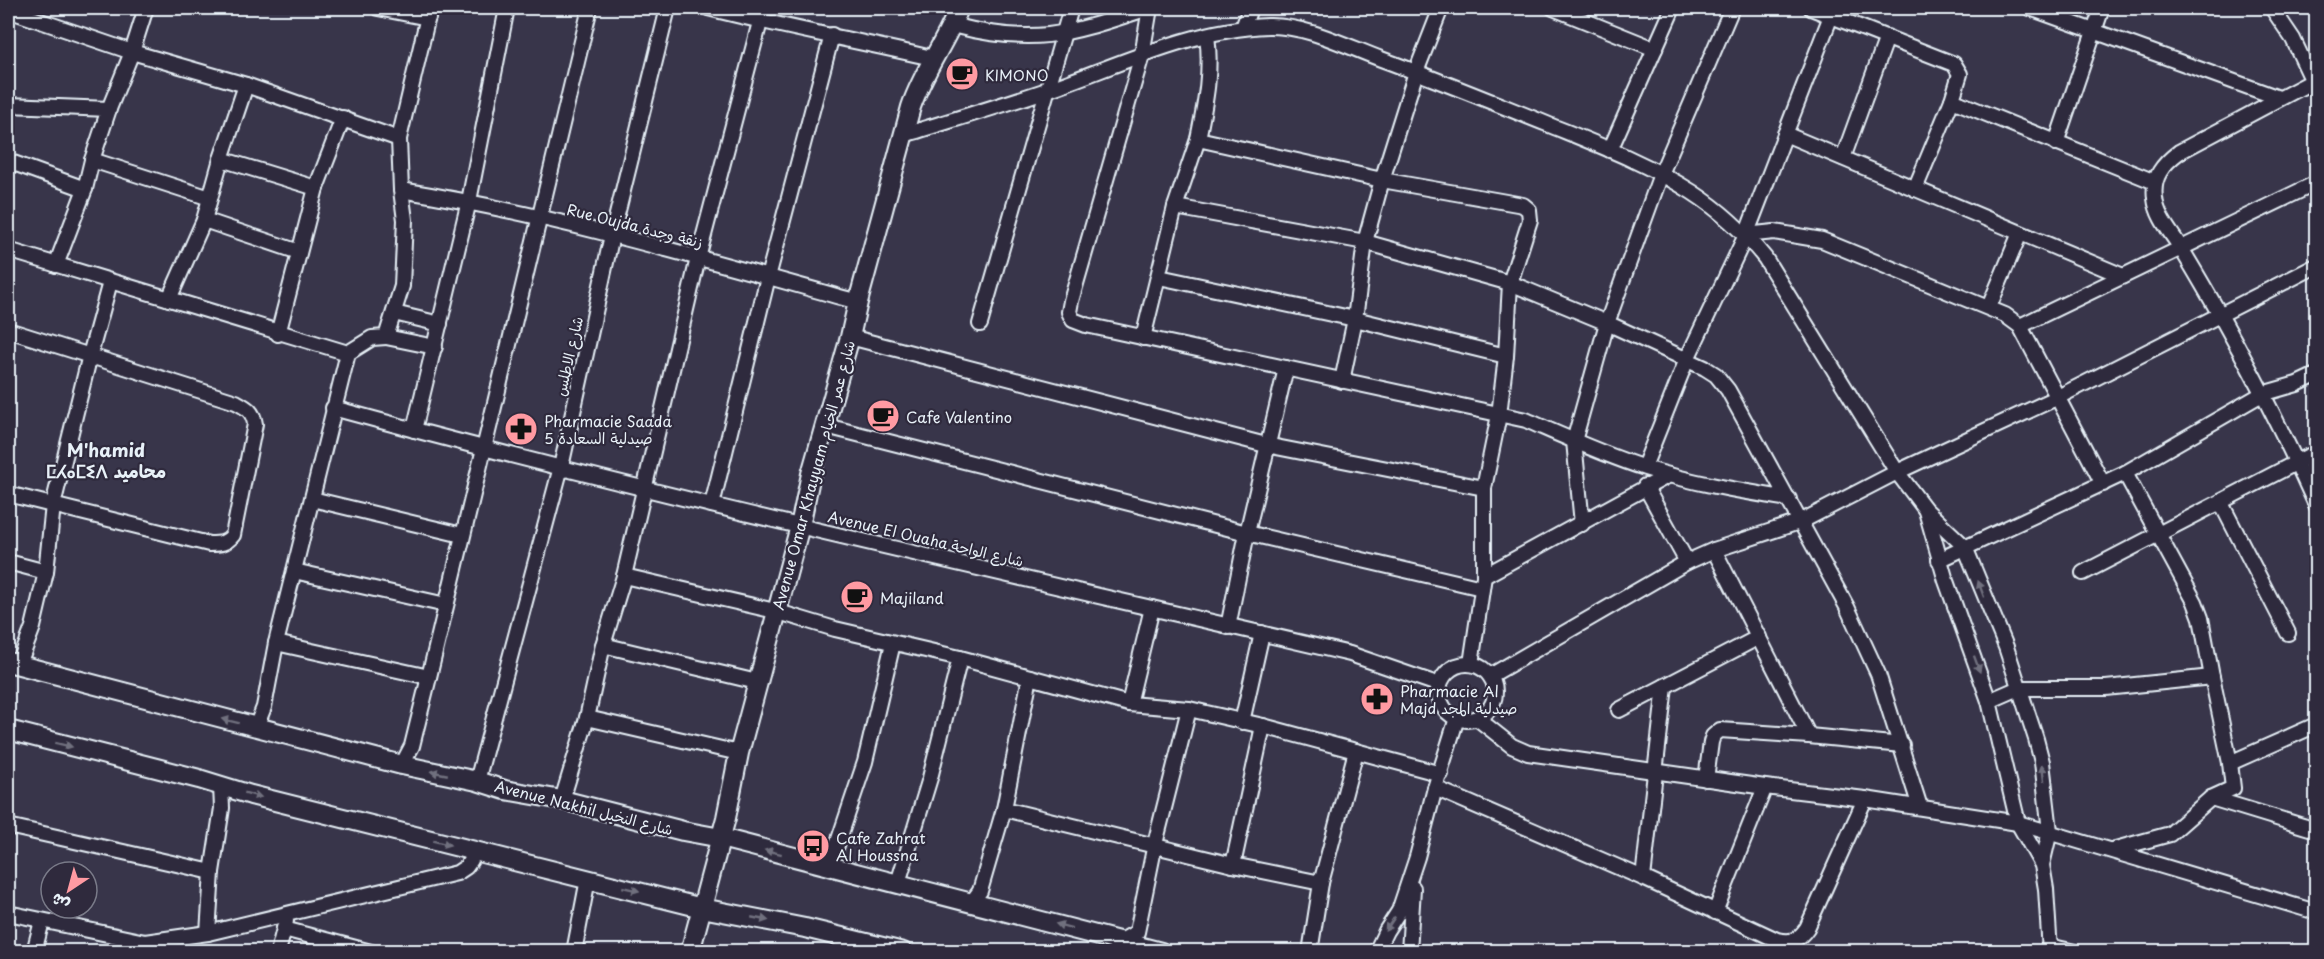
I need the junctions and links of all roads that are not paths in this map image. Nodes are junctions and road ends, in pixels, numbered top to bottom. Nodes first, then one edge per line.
1 (146, 8) edge
2 (378, 8) edge
3 (507, 8) edge
4 (590, 8) edge
5 (668, 8) edge
6 (708, 8) edge
7 (959, 8) edge
8 (1071, 8) edge
9 (1149, 8) edge
10 (1250, 8) edge
11 (1442, 8) edge
12 (1552, 8) edge
13 (1673, 8) edge
14 (1732, 8) edge
15 (1811, 8) edge
16 (2030, 8) edge
17 (2102, 8) edge
18 (8, 10) edge
19 (2277, 10) edge
20 (1833, 11) edge
21 (429, 13) edge
22 (760, 21) junction
23 (952, 25) junction
24 (1243, 28) junction
25 (2094, 31) junction
26 (1065, 34) junction
27 (832, 35) junction
28 (1207, 36) junction
29 (1887, 37) junction
30 (1656, 49) junction
31 (132, 52) junction
32 (1142, 56) junction
33 (932, 58) junction
34 (1416, 72) junction
35 (246, 85) junction
36 (2315, 85) edge
37 (1046, 90) junction
38 (2280, 99) junction
39 (1952, 100) junction
40 (8, 105) edge
41 (109, 109) junction
42 (343, 118) junction
43 (1785, 134) junction
44 (904, 135) junction
45 (399, 139) junction
46 (1198, 140) junction
47 (2056, 143) junction
48 (1610, 150) junction
49 (1843, 158) junction
50 (220, 159) junction
51 (92, 160) junction
52 (8, 161) edge
53 (1661, 174) junction
54 (1382, 180) junction
55 (2155, 182) junction
56 (2316, 183) edge
57 (316, 188) junction
58 (85, 189) junction
59 (1916, 189) junction
60 (401, 190) junction
61 (210, 198) junction
62 (469, 201) junction
63 (1174, 207) junction
64 (539, 218) junction
65 (204, 220) junction
66 (2020, 233) junction
67 (612, 235) junction
68 (1746, 235) junction
69 (1365, 242) junction
70 (2181, 247) junction
71 (8, 250) edge
72 (299, 252) junction
73 (698, 258) junction
74 (56, 265) junction
75 (2316, 266) edge
76 (1159, 276) junction
77 (2122, 276) junction
78 (768, 277) junction
79 (110, 282) junction
80 (1510, 283) junction
81 (169, 299) junction
82 (858, 302) junction
83 (1989, 307) junction
84 (394, 313) junction
85 (2220, 316) junction
86 (1355, 319) junction
87 (1607, 323) junction
88 (441, 324) junction
89 (980, 324) dead end
90 (2020, 326) junction
91 (8, 330) edge
92 (278, 334) junction
93 (386, 337) junction
94 (850, 337) junction
95 (1143, 338) junction
96 (435, 346) junction
97 (348, 353) junction
98 (90, 355) junction
99 (1506, 356) junction
100 (1687, 359) junction
101 (1286, 368) junction
102 (2316, 375) edge
103 (1342, 381) junction
104 (2262, 394) junction
105 (2056, 398) junction
106 (333, 408) junction
107 (1499, 415) junction
108 (825, 426) junction
109 (414, 430) junction
110 (1574, 441) junction
111 (1266, 445) junction
112 (484, 449) junction
113 (2316, 458) edge
114 (2297, 463) junction
115 (561, 467) junction
116 (1644, 467) junction
117 (1897, 472) junction
118 (2125, 473) junction
119 (1669, 475) junction
120 (2103, 484) junction
121 (1645, 486) junction
122 (644, 488) junction
123 (1484, 488) junction
124 (8, 494) edge
125 (312, 499) junction
126 (1789, 499) junction
127 (2221, 504) junction
128 (53, 505) junction
129 (712, 505) junction
130 (2316, 505) edge
131 (1925, 508) junction
132 (1802, 521) junction
133 (1582, 524) junction
134 (800, 526) junction
135 (1247, 533) junction
136 (2157, 535) junction
137 (462, 536) junction
138 (1965, 547) junction
139 (1714, 550) junction
140 (1939, 560) junction
141 (8, 562) edge
142 (1687, 562) junction
143 (294, 571) junction
144 (46, 572) junction
145 (2083, 573) dead end
146 (624, 576) junction
147 (1483, 582) junction
148 (446, 605) junction
149 (1152, 608) junction
150 (776, 611) junction
151 (1228, 627) junction
152 (1262, 633) junction
153 (2288, 633) dead end
154 (1759, 637) junction
155 (276, 643) junction
156 (893, 643) junction
157 (603, 645) junction
158 (960, 658) junction
159 (13, 663) edge
160 (1471, 664) junction
161 (1490, 676) junction
162 (2212, 676) junction
163 (429, 677) junction
164 (1030, 677) junction
165 (757, 682) junction
166 (1440, 685) junction
167 (1665, 686) junction
168 (2019, 688) junction
169 (1989, 700) junction
170 (1129, 704) junction
171 (1189, 709) junction
172 (1618, 710) dead end
173 (587, 718) junction
174 (1457, 718) junction
175 (1478, 719) junction
176 (1242, 722) junction
177 (2316, 725) edge
178 (1263, 726) junction
179 (255, 727) junction
180 (8, 730) edge
181 (1809, 736) junction
182 (1902, 745) junction
183 (1356, 752) junction
184 (739, 753) junction
185 (2230, 763) junction
186 (402, 765) junction
187 (1654, 771) junction
188 (1441, 774) junction
189 (1706, 778) junction
190 (477, 781) junction
191 (221, 786) junction
192 (1765, 787) junction
193 (1435, 788) junction
194 (2211, 798) junction
195 (1865, 799) junction
196 (562, 800) junction
197 (1920, 807) junction
198 (1004, 809) junction
199 (2018, 823) junction
200 (8, 826) edge
201 (2316, 830) edge
202 (2050, 831) junction
203 (721, 838) junction
204 (1155, 844) junction
205 (469, 850) junction
206 (2111, 850) junction
207 (1417, 857) junction
208 (1233, 865) junction
209 (2042, 865) junction
210 (830, 866) junction
211 (212, 872) junction
212 (1643, 878) junction
213 (588, 879) junction
214 (898, 883) junction
215 (1321, 883) junction
216 (972, 902) junction
217 (702, 908) junction
218 (288, 912) junction
219 (1715, 912) junction
220 (2316, 912) edge
221 (8, 913) edge
222 (42, 921) junction
223 (284, 928) junction
224 (208, 933) junction
225 (1121, 941) junction
226 (144, 947) edge
227 (2049, 949) edge
228 (34, 951) edge
229 (278, 951) edge
230 (371, 951) edge
231 (573, 951) edge
232 (690, 951) edge
233 (903, 951) edge
234 (1161, 951) edge
235 (1310, 951) edge
236 (1376, 951) edge
237 (1409, 951) edge
238 (2075, 951) edge

1 - 31 street
2 - 21 street
3 - 62 street
4 - 64 street
5 - 67 street, شارع الاطلس
6 - 22 street
7 - 23 street, Avenue Omar Khayyam شارع عمر الخيام
8 - 26 street
9 - 26 street
9 - 32 street
10 - 24 street
11 - 34 street
12 - 30 street
13 - 30 street
14 - 53 street
15 - 20 street
16 - 25 street
17 - 25 street
18 - 31 street
19 - 36 street
20 - 29 street
20 - 43 street
21 - 45 street
22 - 27 street
22 - 73 street
23 - 26 street
23 - 33 street, Avenue Omar Khayyam شارع عمر الخيام
24 - 28 street
24 - 34 street
25 - 38 street
25 - 47 street
26 - 37 street
27 - 33 street
27 - 78 street
28 - 32 street
28 - 46 street
29 - 39 street
29 - 49 street
30 - 48 street
31 - 35 street
31 - 41 street
32 - 37 street
32 - 95 street
33 - 44 street, Avenue Omar Khayyam شارع عمر الخيام
34 - 48 street
34 - 54 street
35 - 42 street
35 - 50 street
36 - 38 street
37 - 44 street
37 - 89 street
38 - 55 street
39 - 47 street
39 - 59 street
40 - 41 street
41 - 51 street
42 - 45 street
42 - 57 street
43 - 49 street
43 - 68 street
44 - 82 street, Avenue Omar Khayyam شارع عمر الخيام
45 - 60 street
46 - 54 street
46 - 63 street
47 - 55 street
48 - 53 street
49 - 59 street
50 - 57 street
50 - 61 street
51 - 58 street
51 - 61 street
52 - 58 street
53 - 68 street
53 - 87 street
54 - 69 street
54 - 80 street
55 - 70 street
56 - 70 street
57 - 72 street
58 - 74 street
59 - 66 street
60 - 62 street, Rue Oujda زنقة وجدة
60 - 84 street
61 - 65 street
62 - 64 street, Rue Oujda زنقة وجدة
62 - 88 street
63 - 69 street
63 - 76 street
64 - 67 street, Rue Oujda زنقة وجدة
64 - 112 street
65 - 72 street
65 - 81 street
66 - 77 street
66 - 83 street
67 - 73 street, Rue Oujda زنقة وجدة
67 - 115 street, شارع الاطلس
68 - 83 street
68 - 100 street
68 - 117 street
69 - 80 street
69 - 86 street
70 - 77 street
70 - 85 street
71 - 74 street
72 - 92 street
73 - 78 street, Rue Oujda زنقة وجدة
73 - 122 street
74 - 79 street
75 - 85 street
76 - 86 street
76 - 95 street
77 - 90 street
78 - 82 street, Rue Oujda زنقة وجدة
78 - 129 street
79 - 81 street
79 - 98 street
80 - 87 street
80 - 99 street
81 - 92 street
82 - 94 street, Avenue Omar Khayyam شارع عمر الخيام
83 - 90 street
84 - 88 street
84 - 93 street
85 - 104 street
85 - 105 street
86 - 99 street
86 - 103 street
87 - 100 street
87 - 110 street
88 - 96 street
90 - 105 street
91 - 98 street
92 - 97 street
93 - 96 street
93 - 97 street
94 - 108 street, Avenue Omar Khayyam شارع عمر الخيام
94 - 111 street
95 - 101 street
96 - 109 street
97 - 106 street
98 - 128 street
98 - 128 street
99 - 107 street
100 - 116 street
100 - 126 street
101 - 103 street
101 - 111 street
102 - 104 street
103 - 107 street
104 - 114 street
104 - 118 street
105 - 117 street
105 - 120 street
106 - 109 street, Avenue El Ouaha شارع الواحة
106 - 125 street
107 - 110 street
107 - 123 street
108 - 134 street, Avenue Omar Khayyam شارع عمر الخيام
108 - 135 street
109 - 112 street, Avenue El Ouaha شارع الواحة
110 - 116 street
110 - 133 street
111 - 123 street
111 - 135 street
112 - 115 street, Avenue El Ouaha شارع الواحة
112 - 137 street
113 - 114 street
114 - 127 street
114 - 130 street
115 - 122 street, Avenue El Ouaha شارع الواحة
115 - 190 street, شارع الاطلس
116 - 119 street
117 - 131 street
117 - 132 street
118 - 120 street
118 - 136 street
119 - 121 street
119 - 126 street
120 - 138 street
121 - 133 street
121 - 142 street
122 - 129 street, Avenue El Ouaha شارع الواحة
122 - 146 street
123 - 147 street
124 - 128 street
125 - 137 street
125 - 143 street
126 - 132 street
127 - 136 street
127 - 153 street
128 - 144 street
129 - 134 street, Avenue El Ouaha شارع الواحة
131 - 138 street
131 - 140 street
132 - 139 street
132 - 182 street
133 - 147 street
134 - 149 street, Avenue El Ouaha شارع الواحة
134 - 150 street, Avenue Omar Khayyam شارع عمر الخيام
135 - 147 street
135 - 151 street
136 - 145 street
136 - 162 street
137 - 148 street
138 - 140 street
168 -> 138 street
139 - 142 street
139 - 154 street
140 -> 169 street
141 - 144 street
142 - 161 street
143 - 148 street
143 - 155 street
144 - 159 street
146 - 150 street
146 - 157 street
147 - 160 street
148 - 163 street
149 - 151 street, Avenue El Ouaha شارع الواحة
149 - 170 street
150 - 156 street
150 - 165 street, Avenue Omar Khayyam شارع عمر الخيام
151 - 152 street, Avenue El Ouaha شارع الواحة
152 - 166 street, Avenue El Ouaha شارع الواحة
152 - 176 street
154 - 167 street
154 - 181 street
155 - 163 street
155 - 179 street
156 - 158 street
156 - 210 street
157 - 165 street
157 - 173 street
158 - 164 street
158 - 214 street
179 -> 159 street, Avenue Nakhil شارع النخيل
160 - 161 street
160 - 166 street
161 - 175 street
162 - 168 street
162 - 185 street
163 - 186 street
164 - 170 street
164 - 198 street
165 - 184 street, Avenue Omar Khayyam شارع عمر الخيام
166 - 174 street
167 - 172 street
167 - 187 street
168 - 169 street
202 -> 168 street
169 - 199 street
170 - 171 street
171 - 176 street
171 - 204 street
173 - 184 street
173 - 196 street
174 - 175 street
174 - 188 street
175 - 187 street
176 - 178 street
177 - 185 street
178 - 183 street
178 - 208 street
179 - 186 street, Avenue Nakhil شارع النخيل
180 -> 191 street
181 - 182 street
181 - 189 street
182 - 197 street
183 - 188 street
183 - 215 street
184 - 203 street, Avenue Omar Khayyam شارع عمر الخيام
185 - 194 street
190 -> 186 street, Avenue Nakhil شارع النخيل
187 - 189 street
187 - 212 street
188 - 193 street
189 - 192 street
190 - 196 street, Avenue Nakhil شارع النخيل
191 -> 205 street
191 - 211 street
192 - 195 street
192 - 219 street
193 - 207 street
193 - 212 street
194 - 201 street
194 - 206 street
195 - 197 street
195 - 219 street
196 - 203 street, Avenue Nakhil شارع النخيل
197 - 199 street
198 - 204 street
198 - 216 street
199 - 202 street
199 - 209 street
200 - 211 street
202 - 206 street
202 - 209 street
210 -> 203 street, Avenue Nakhil شارع النخيل
203 - 217 street, Avenue Omar Khayyam شارع عمر الخيام
204 - 208 street
204 - 225 street
205 - 213 street
205 - 218 street
206 - 220 street
207 -> 236 street
207 - 237 street
208 - 215 street
209 - 227 street
210 - 214 street, Avenue Nakhil شارع النخيل
211 - 224 street
212 - 219 street
213 -> 217 street
213 - 231 street
214 - 216 street, Avenue Nakhil شارع النخيل
215 - 235 street
225 -> 216 street, Avenue Nakhil شارع النخيل
217 - 232 street, Avenue Omar Khayyam شارع عمر الخيام
217 -> 233 street
218 - 223 street
218 - 224 street
221 - 222 street
222 - 226 street
222 - 228 street
223 - 229 street
223 - 230 street
224 - 226 street
225 - 234 street, Avenue Nakhil شارع النخيل
227 - 238 street

